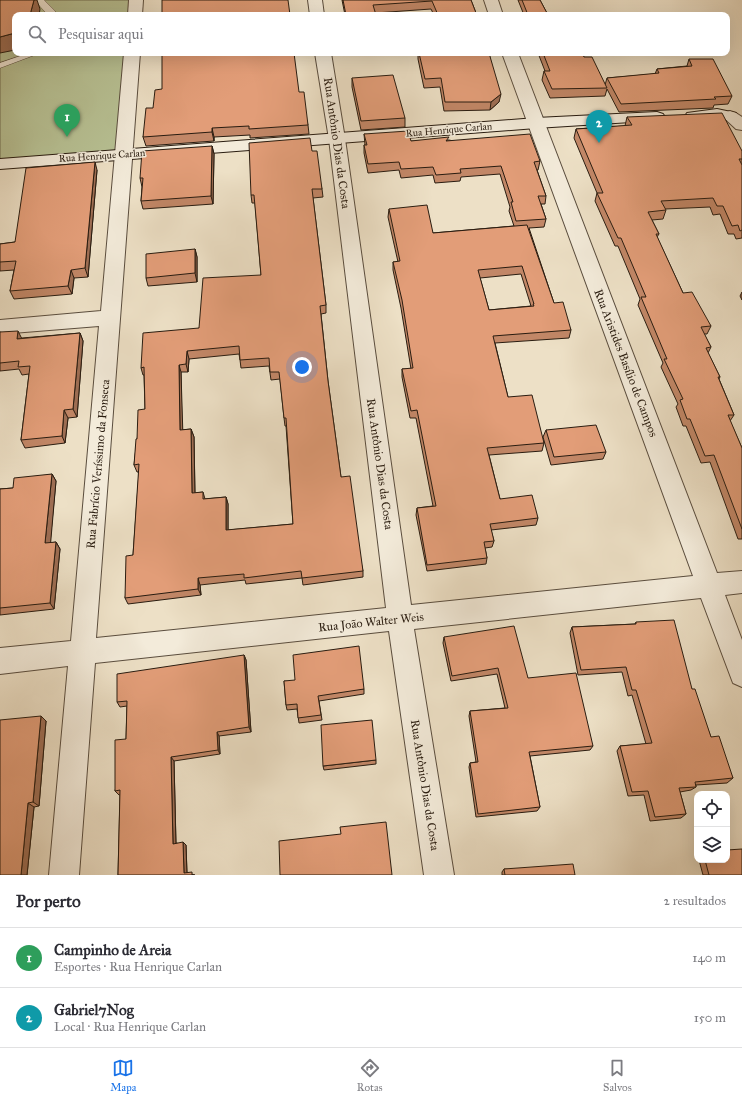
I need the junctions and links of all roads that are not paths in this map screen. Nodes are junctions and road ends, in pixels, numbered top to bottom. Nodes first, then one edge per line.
1 (35, 0) edge
2 (136, 0) edge
3 (315, 0) edge
4 (491, 0) edge
5 (51, 12) edge
6 (135, 12) edge
7 (317, 12) edge
8 (495, 12) edge
9 (28, 56) edge
10 (132, 56) edge
11 (323, 56) edge
12 (511, 56) edge
13 (0, 66) edge
14 (736, 121) edge
15 (536, 123) junction
16 (337, 139) junction
17 (124, 154) junction
18 (0, 164) edge
19 (110, 318) junction
20 (0, 327) edge
21 (742, 582) edge
22 (710, 586) junction
23 (400, 619) junction
24 (82, 652) junction
25 (0, 661) edge
26 (742, 674) edge
27 (64, 875) edge
28 (439, 875) edge

1 - 5 lane
2 - 6 street
3 - 7 street
4 - 8 street
9 - 13 lane
10 - 17 street, Rua Fabrício Veríssimo da Fonseca
11 - 16 street, Rua Antônio Dias da Costa
12 - 15 street, Rua Aristides Basílio de Campos
14 - 15 street, Rua Henrique Carlan
15 - 16 street, Rua Henrique Carlan
15 - 22 street, Rua Aristides Basílio de Campos
16 - 17 street, Rua Henrique Carlan
16 - 23 street, Rua Antônio Dias da Costa
17 - 18 street, Rua Henrique Carlan
17 - 19 street, Rua Fabrício Veríssimo da Fonseca
19 - 20 street
19 - 24 street, Rua Fabrício Veríssimo da Fonseca
21 - 22 street, Rua João Walter Weis
22 - 23 street, Rua João Walter Weis
22 - 26 street, Rua Aristides Basílio de Campos
23 - 24 street, Rua João Walter Weis
23 - 28 street, Rua Antônio Dias da Costa
24 - 25 street, Rua João Walter Weis
24 - 27 street, Rua Fabrício Veríssimo da Fonseca

